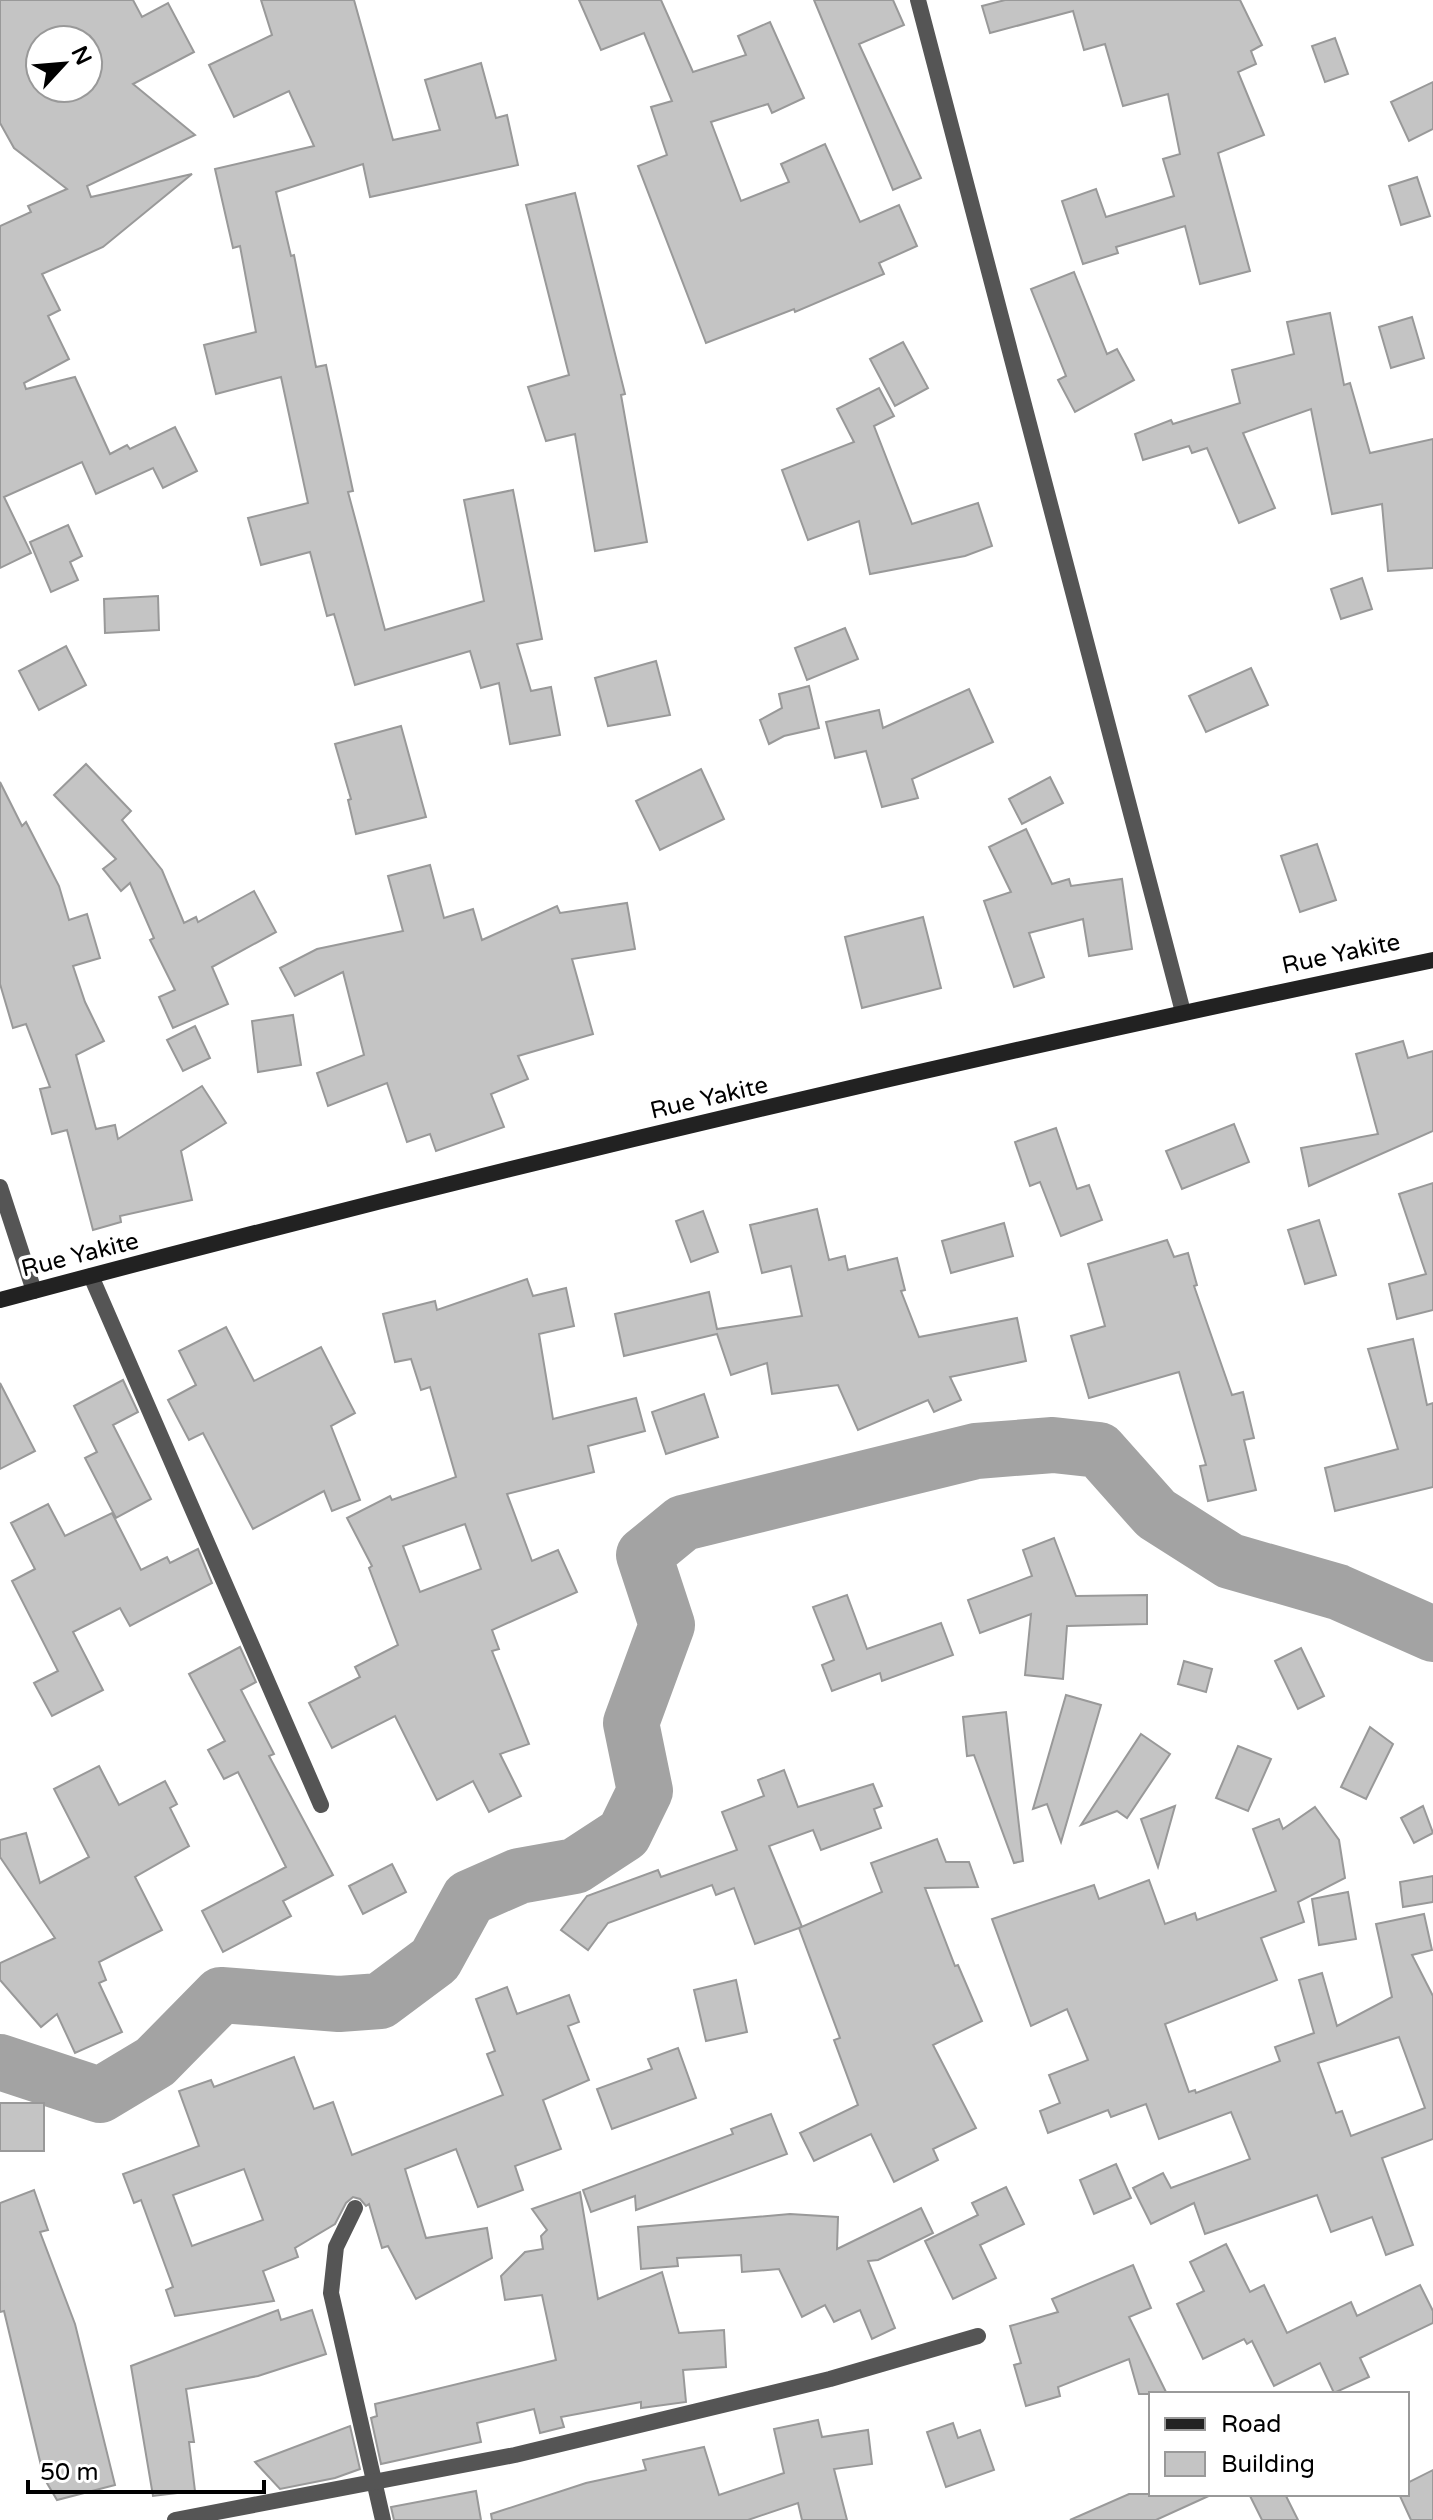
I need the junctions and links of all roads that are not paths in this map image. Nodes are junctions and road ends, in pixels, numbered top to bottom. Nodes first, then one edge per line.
1 (918, 0) edge
2 (1433, 960) edge
3 (1183, 1012) junction
4 (0, 1187) edge
5 (91, 1276) junction
6 (34, 1291) junction
7 (0, 1300) edge
8 (321, 1805) dead end
9 (355, 2208) dead end
10 (978, 2336) dead end
11 (373, 2483) junction
12 (175, 2520) edge
13 (383, 2520) edge

1 - 3 street
2 - 3 main road, Rue Yakite
3 - 5 main road, Rue Yakite
4 - 6 street
5 - 6 main road, Rue Yakite
5 - 8 street
6 - 7 main road, Rue Yakite
9 - 11 street
10 - 11 street
11 - 12 street
11 - 13 street

